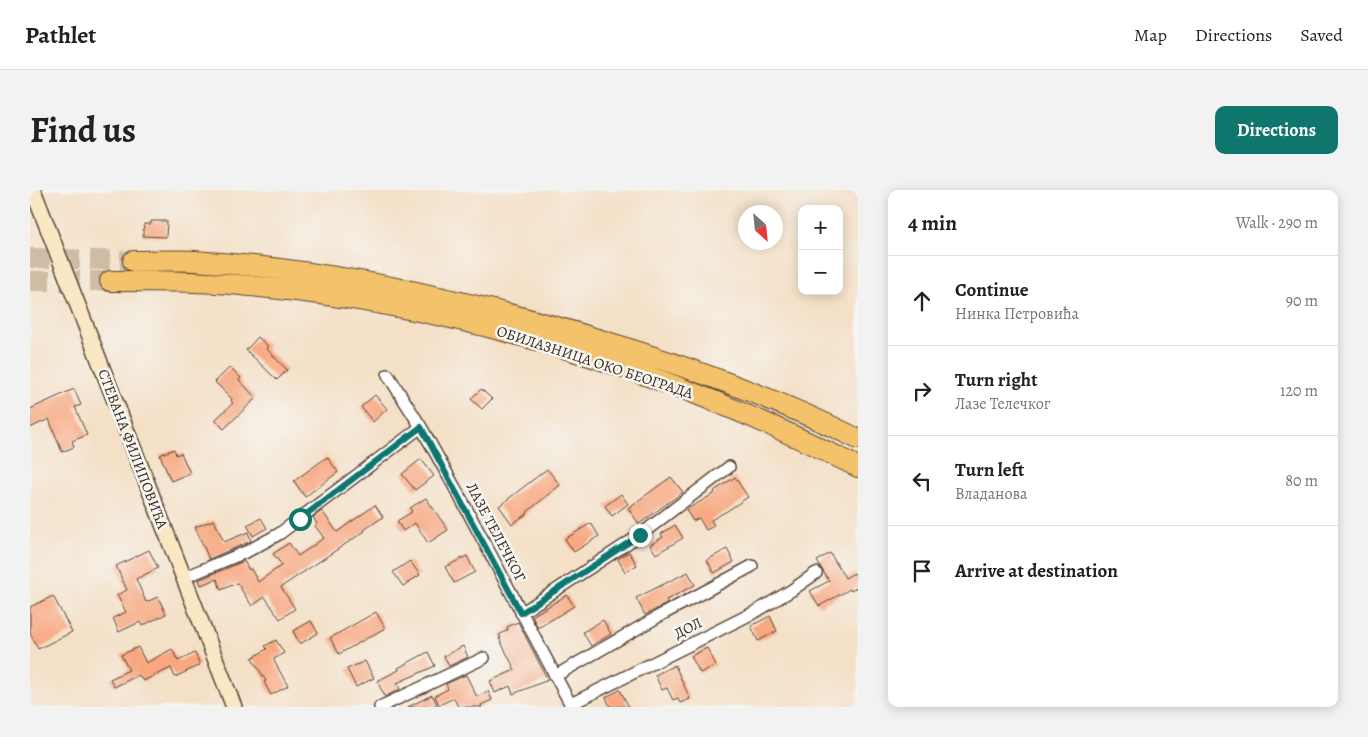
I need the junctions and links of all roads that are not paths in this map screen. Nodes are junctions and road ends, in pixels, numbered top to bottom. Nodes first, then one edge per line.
1 (33, 190) edge
2 (133, 260) tunnel mouth
3 (110, 280) tunnel mouth
4 (388, 375) dead end
5 (421, 427) junction
6 (858, 439) edge
7 (729, 467) dead end
8 (858, 467) edge
9 (752, 566) dead end
10 (816, 573) dead end
11 (183, 578) junction
12 (521, 613) junction
13 (484, 658) dead end
14 (554, 676) junction
15 (571, 706) edge
16 (234, 707) edge
17 (380, 707) edge

1 - 11 main road, СТЕВАНА ФИЛИПОВИЋА
2 - 6 highway, ОБИЛАЗНИЦА ОКО БЕОГРАДА
3 - 8 highway, ОБИЛАЗНИЦА ОКО БЕОГРАДА
4 - 5 street, ЛАЗЕ ТЕЛЕЧКОГ
5 - 11 street
5 - 12 street, ЛАЗЕ ТЕЛЕЧКОГ
7 - 12 street
9 - 14 street
10 - 15 street, ДОЛ
11 - 16 main road, СТЕВАНА ФИЛИПОВИЋА
12 - 14 street, ЛАЗЕ ТЕЛЕЧКОГ
13 - 17 street
14 - 15 street, ЛАЗЕ ТЕЛЕЧКОГ

